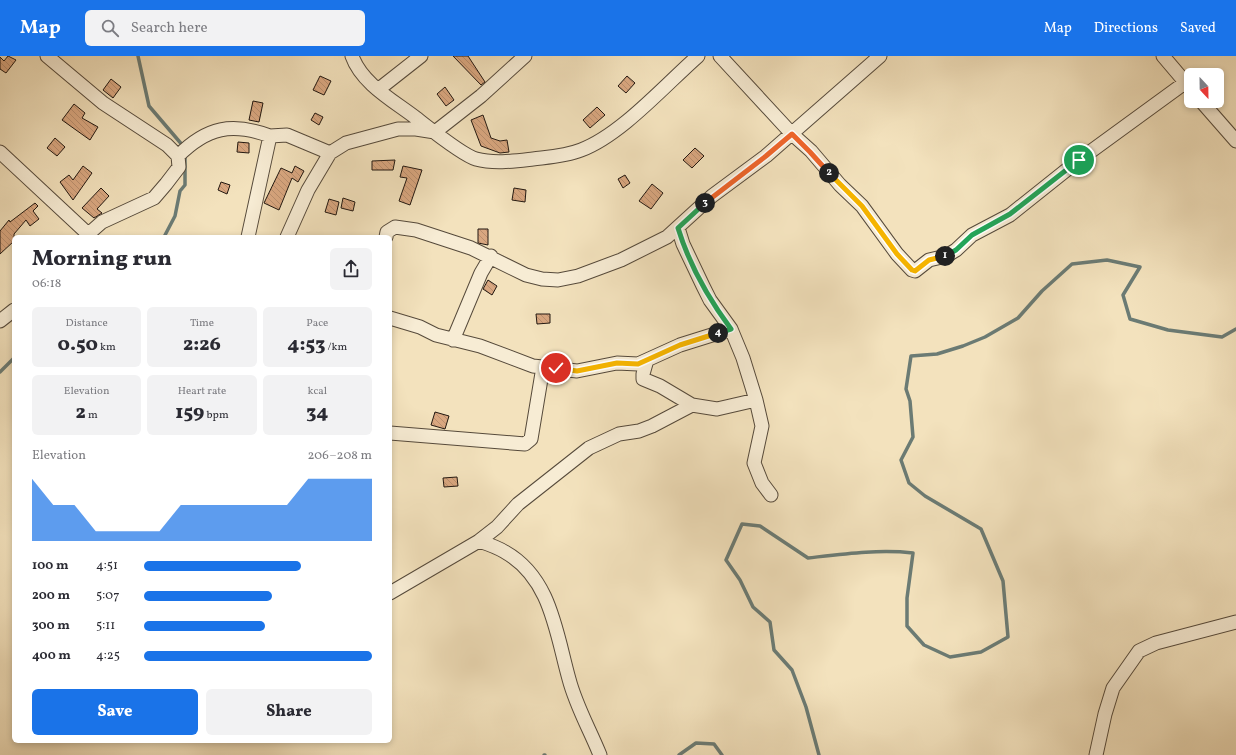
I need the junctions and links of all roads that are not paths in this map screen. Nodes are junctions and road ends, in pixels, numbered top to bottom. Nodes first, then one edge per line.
1 (47, 56) edge
2 (352, 56) edge
3 (421, 56) edge
4 (525, 56) edge
5 (698, 56) edge
6 (720, 56) edge
7 (880, 56) edge
8 (1163, 56) edge
9 (1184, 81) edge
10 (379, 89) junction
11 (1184, 89) edge
12 (1208, 108) edge
13 (435, 132) junction
14 (792, 134) junction
15 (1234, 135) edge
16 (270, 136) junction
17 (0, 152) edge
18 (330, 154) junction
19 (178, 156) junction
20 (678, 228) junction
21 (86, 235) edge
22 (248, 235) edge
23 (288, 235) edge
24 (386, 235) edge
25 (491, 256) junction
26 (12, 312) edge
27 (392, 319) edge
28 (0, 321) edge
29 (731, 329) junction
30 (453, 340) junction
31 (647, 360) junction
32 (543, 367) junction
33 (756, 400) junction
34 (692, 406) junction
35 (392, 433) edge
36 (771, 495) dead end
37 (479, 541) junction
38 (392, 592) edge
39 (1236, 622) edge
40 (600, 755) edge
41 (1096, 755) edge

1 - 19 street
2 - 10 street
3 - 10 street
4 - 13 street
5 - 13 street
6 - 14 street
7 - 14 street
8 - 9 street
10 - 13 street
11 - 14 street
12 - 15 street
13 - 18 street
14 - 20 street
16 - 18 street
16 - 19 street
16 - 22 street
17 - 21 street
18 - 23 street
19 - 21 street
20 - 25 street
20 - 29 street
24 - 25 street
25 - 30 street
26 - 28 street
27 - 30 street
29 - 31 street
29 - 33 street
30 - 32 street
31 - 32 street
31 - 34 street
32 - 35 street
33 - 34 street
33 - 36 street
34 - 37 street
37 - 38 street
37 - 40 street
39 - 41 street

